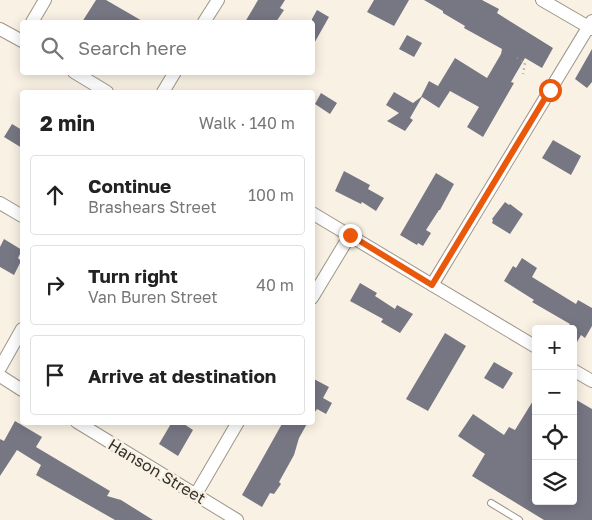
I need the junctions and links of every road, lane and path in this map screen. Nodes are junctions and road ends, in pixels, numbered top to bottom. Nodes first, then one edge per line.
1 (45, 0) edge
2 (218, 0) edge
3 (542, 0) edge
4 (33, 20) edge
5 (205, 20) edge
6 (591, 26) edge
7 (0, 29) edge
8 (20, 40) edge
9 (517, 58) dead end
10 (523, 74) dead end
11 (79, 75) edge
12 (173, 75) edge
13 (104, 90) edge
14 (164, 90) edge
15 (0, 203) edge
16 (20, 215) edge
17 (315, 216) edge
18 (350, 235) junction
19 (432, 285) junction
20 (315, 293) edge
21 (20, 333) edge
22 (532, 345) edge
23 (0, 368) edge
24 (577, 372) edge
25 (0, 376) edge
26 (592, 381) edge
27 (20, 389) edge
28 (82, 425) edge
29 (236, 425) edge
30 (196, 494) junction
31 (491, 503) dead end
32 (237, 520) edge
33 (519, 520) edge

1 - 4 street
2 - 5 street
3 - 6 street
6 - 19 street
7 - 8 street
9 - 10 path
11 - 13 street
12 - 14 street
15 - 16 street
17 - 18 street
18 - 19 street
18 - 20 street
19 - 22 street
21 - 23 street
24 - 26 street
25 - 27 street
28 - 30 street, Hanson Street
29 - 30 street
30 - 32 street, Hanson Street
31 - 33 lane

